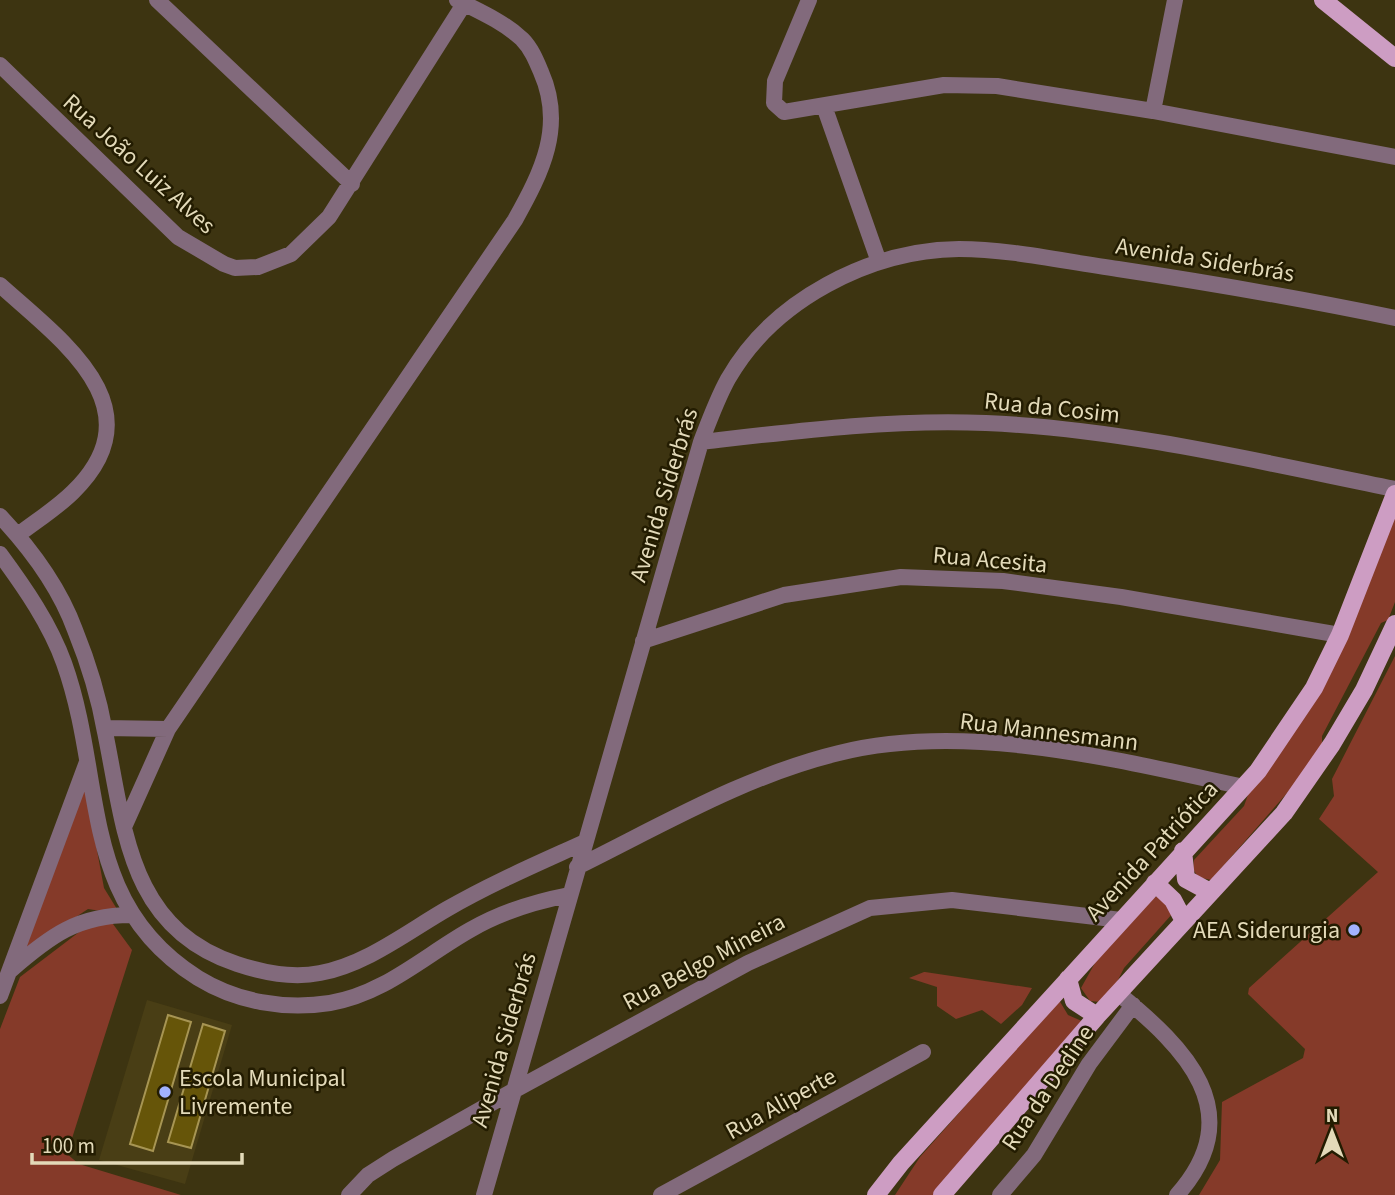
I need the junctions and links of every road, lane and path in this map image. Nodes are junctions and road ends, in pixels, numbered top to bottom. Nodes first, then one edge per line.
1 (157, 0) edge
2 (809, 0) edge
3 (1175, 0) edge
4 (1323, 0) edge
5 (461, 2) edge
6 (1395, 58) edge
7 (0, 65) edge
8 (824, 106) junction
9 (1153, 111) junction
10 (1395, 157) edge
11 (352, 184) junction
12 (879, 262) junction
13 (0, 285) edge
14 (1395, 318) edge
15 (701, 442) junction
16 (1395, 489) edge
17 (1395, 494) edge
18 (0, 516) edge
19 (18, 535) junction
20 (0, 554) edge
21 (1395, 624) edge
22 (75, 629) junction
23 (1340, 635) junction
24 (54, 639) junction
25 (643, 641) junction
26 (84, 657) junction
27 (64, 664) junction
28 (105, 728) junction
29 (168, 729) junction
30 (88, 761) junction
31 (1244, 787) junction
32 (124, 827) junction
33 (585, 842) junction
34 (1183, 851) junction
35 (577, 867) junction
36 (1155, 883) junction
37 (1210, 892) junction
38 (569, 895) junction
39 (131, 915) junction
40 (165, 919) junction
41 (1183, 919) junction
42 (1121, 920) junction
43 (145, 933) junction
44 (10, 971) junction
45 (1068, 979) junction
46 (0, 996) edge
47 (1126, 1000) junction
48 (1097, 1016) junction
49 (923, 1052) dead end
50 (513, 1091) junction
51 (349, 1195) edge
52 (484, 1195) edge
53 (661, 1195) edge
54 (876, 1195) edge
55 (942, 1195) edge
56 (1000, 1195) edge
57 (1177, 1195) edge

1 - 11 street
2 - 8 street
3 - 9 street
4 - 6 main road
5 - 11 street, Rua João Luiz Alves
5 - 29 street
7 - 11 street, Rua João Luiz Alves
8 - 9 street
8 - 12 street
9 - 10 street
12 - 14 street, Avenida Siderbrás
12 - 15 street, Avenida Siderbrás
13 - 19 street
15 - 16 street, Rua da Cosim
15 - 25 street, Avenida Siderbrás
17 - 23 main road, Avenida Patriótica
18 - 19 street
19 - 22 street
20 - 24 street
21 - 37 main road
22 - 24 street
22 - 26 street
23 - 25 street, Rua Acesita
23 - 31 main road, Avenida Patriótica
24 - 27 street
25 - 33 street, Avenida Siderbrás
26 - 27 street
26 - 28 street
27 - 30 street
28 - 29 street
28 - 32 street
29 - 32 street
30 - 39 street
30 - 44 street
31 - 34 main road, Avenida Patriótica
31 - 35 street, Rua Mannesmann
32 - 40 street
33 - 35 street, Avenida Siderbrás
33 - 40 street
34 - 36 main road, Avenida Patriótica
34 - 37 main road
35 - 38 street, Avenida Siderbrás
36 - 41 main road
36 - 42 main road, Avenida Patriótica
37 - 41 main road
38 - 43 street
38 - 50 street, Avenida Siderbrás
39 - 43 street
39 - 44 street
40 - 43 street
41 - 47 main road
42 - 45 main road, Avenida Patriótica
42 - 50 street, Rua Belgo Mineira
44 - 46 street
45 - 48 main road
45 - 54 main road, Avenida Patriótica
47 - 48 main road
47 - 56 street, Rua da Dedine
47 - 57 street
48 - 55 main road
49 - 53 street, Rua Aliperte
50 - 51 street, Rua Belgo Mineira
50 - 52 street, Avenida Siderbrás

